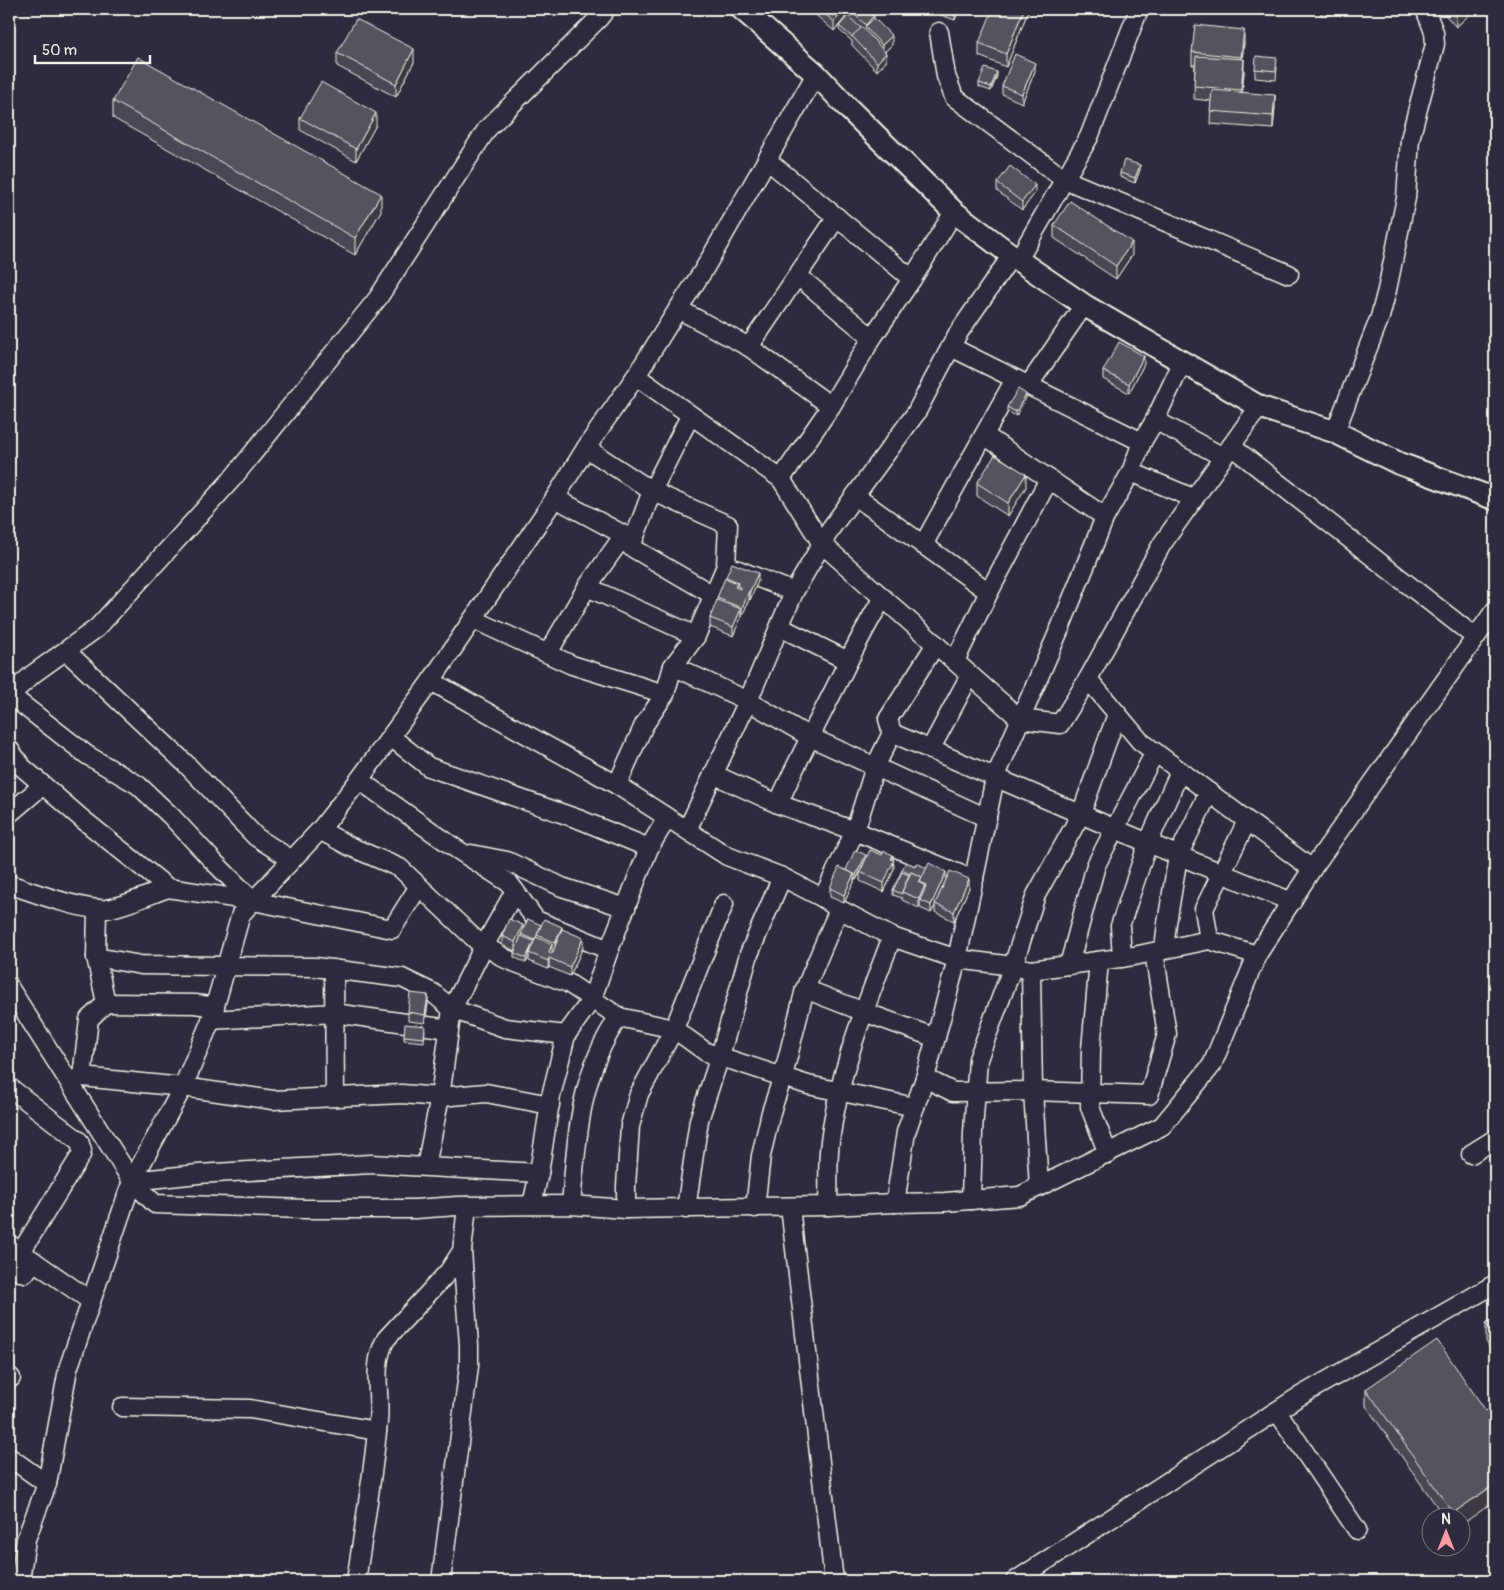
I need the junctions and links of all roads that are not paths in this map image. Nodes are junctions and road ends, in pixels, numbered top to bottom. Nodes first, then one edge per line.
1 (606, 9) edge
2 (742, 9) edge
3 (1139, 9) edge
4 (1425, 9) edge
5 (939, 32) dead end
6 (816, 74) junction
7 (767, 160) junction
8 (1064, 179) junction
9 (954, 212) junction
10 (837, 218) junction
11 (1015, 258) junction
12 (1289, 274) dead end
13 (798, 276) junction
14 (912, 279) junction
15 (1084, 305) junction
16 (678, 310) junction
17 (872, 338) junction
18 (749, 347) junction
19 (951, 347) junction
20 (1182, 363) junction
21 (636, 376) junction
22 (1022, 383) junction
23 (831, 406) junction
24 (1260, 407) junction
25 (690, 416) junction
26 (1155, 420) junction
27 (1335, 432) junction
28 (984, 435) junction
29 (1142, 442) junction
30 (586, 448) junction
31 (1227, 451) junction
32 (1131, 472) junction
33 (781, 478) junction
34 (1049, 479) junction
35 (652, 491) junction
36 (854, 496) junction
37 (555, 498) junction
38 (1193, 498) junction
39 (1495, 499) edge
40 (1105, 517) junction
41 (628, 541) junction
42 (822, 544) junction
43 (923, 545) junction
44 (726, 566) junction
45 (586, 586) junction
46 (794, 592) junction
47 (989, 592) junction
48 (713, 595) junction
49 (883, 598) junction
50 (1495, 610) edge
51 (473, 618) junction
52 (780, 627) junction
53 (696, 636) junction
54 (1475, 637) junction
55 (936, 644) junction
56 (66, 651) junction
57 (548, 653) junction
58 (848, 661) junction
59 (955, 661) junction
60 (673, 666) junction
61 (970, 674) junction
62 (1088, 679) junction
63 (431, 681) junction
64 (665, 694) junction
65 (9, 695) edge
66 (748, 701) junction
67 (1118, 714) junction
68 (1020, 719) junction
69 (892, 733) junction
70 (391, 737) junction
71 (810, 737) junction
72 (9, 749) edge
73 (930, 750) junction
74 (1155, 752) junction
75 (875, 767) junction
76 (1180, 771) junction
77 (713, 774) junction
78 (995, 778) junction
79 (359, 780) junction
80 (43, 785) junction
81 (616, 785) junction
82 (1209, 792) junction
83 (778, 804) junction
84 (9, 814) edge
85 (1081, 814) junction
86 (667, 818) junction
87 (987, 818) junction
88 (1247, 821) junction
89 (1115, 828) junction
90 (320, 830) junction
91 (687, 830) junction
92 (856, 831) junction
93 (1148, 843) junction
94 (650, 848) junction
95 (462, 852) junction
96 (1178, 856) junction
97 (292, 860) junction
98 (1312, 870) junction
99 (1221, 874) junction
100 (782, 877) junction
101 (974, 880) junction
102 (9, 884) edge
103 (419, 886) junction
104 (168, 888) junction
105 (515, 891) junction
106 (823, 898) junction
107 (253, 901) junction
108 (1292, 902) junction
109 (724, 904) dead end
110 (626, 908) junction
111 (97, 909) junction
112 (839, 909) junction
113 (892, 937) junction
114 (1209, 940) junction
115 (484, 946) junction
116 (609, 950) junction
117 (1159, 951) junction
118 (1256, 955) junction
119 (96, 957) junction
120 (1122, 958) junction
121 (957, 959) junction
122 (1099, 961) junction
123 (1069, 965) junction
124 (1012, 966) junction
125 (225, 967) junction
126 (334, 969) junction
127 (1031, 970) junction
128 (9, 987) edge
129 (805, 989) junction
130 (592, 999) junction
131 (106, 1003) junction
132 (452, 1009) junction
133 (864, 1012) junction
134 (334, 1013) junction
135 (213, 1014) junction
136 (619, 1016) junction
137 (449, 1029) junction
138 (674, 1029) junction
139 (566, 1035) junction
140 (936, 1038) junction
141 (720, 1056) junction
142 (783, 1076) junction
143 (925, 1078) junction
144 (9, 1087) edge
145 (183, 1087) junction
146 (1033, 1091) junction
147 (839, 1092) junction
148 (976, 1092) junction
149 (1091, 1094) junction
150 (335, 1097) junction
151 (440, 1097) junction
152 (550, 1105) junction
153 (915, 1107) junction
154 (1495, 1140) edge
155 (1108, 1154) junction
156 (1471, 1154) dead end
157 (426, 1166) junction
158 (539, 1173) junction
159 (132, 1181) junction
160 (1039, 1187) junction
161 (970, 1200) junction
162 (895, 1203) junction
163 (532, 1205) junction
164 (571, 1205) junction
165 (467, 1206) junction
166 (828, 1206) junction
167 (790, 1207) junction
168 (755, 1208) junction
169 (686, 1209) junction
170 (626, 1210) junction
171 (462, 1250) junction
172 (18, 1255) edge
173 (1495, 1284) edge
174 (91, 1302) junction
175 (122, 1407) dead end
176 (1277, 1411) junction
177 (377, 1431) junction
178 (9, 1457) edge
179 (47, 1484) junction
180 (1357, 1530) dead end
181 (20, 1581) edge
182 (356, 1581) edge
183 (441, 1581) edge
184 (834, 1581) edge
185 (1016, 1581) edge

1 - 56 street
2 - 6 main road
3 - 8 street
4 - 27 street
5 - 8 street
6 - 7 street
6 - 9 main road
7 - 10 street
7 - 16 street
8 - 11 street
8 - 12 street
9 - 11 main road
9 - 14 street
10 - 13 street
10 - 14 street
11 - 15 main road
11 - 19 street
13 - 17 street
13 - 18 street
14 - 17 street
15 - 20 main road
15 - 22 street
16 - 18 street
16 - 21 street
17 - 23 street
18 - 23 street
19 - 22 street
19 - 36 street
20 - 24 main road
20 - 26 street
21 - 25 street
21 - 30 street
22 - 28 street
22 - 29 street
23 - 33 street
24 - 27 main road
24 - 31 street
25 - 33 street
25 - 35 street
26 - 29 street
26 - 31 street
27 - 39 main road
28 - 34 street
28 - 43 street
29 - 32 street
30 - 35 street
30 - 37 street
31 - 38 street
31 - 54 street
32 - 38 street
32 - 40 street
33 - 42 street
34 - 40 street
34 - 47 street
35 - 41 street
35 - 44 street
36 - 42 street
36 - 43 street
37 - 41 street
37 - 51 street
38 - 62 street
40 - 68 street
41 - 45 street
41 - 48 street
42 - 46 street
42 - 49 street
43 - 47 street
44 - 46 street
44 - 48 street
45 - 53 street
45 - 57 street
46 - 52 street
47 - 59 street
48 - 53 street
49 - 55 street
49 - 58 street
50 - 54 street
51 - 57 street
51 - 63 street
52 - 58 street
52 - 66 street
53 - 60 street
54 - 98 street
55 - 59 street
55 - 69 street
56 - 65 street
56 - 97 street
57 - 64 street
58 - 71 street
59 - 61 street
60 - 64 street
60 - 66 street
61 - 68 street
61 - 73 street
62 - 67 street
62 - 68 street
63 - 70 street
63 - 81 street
64 - 81 street
65 - 107 street
66 - 71 street
66 - 77 street
67 - 74 street
67 - 85 street
68 - 78 street
69 - 73 street
69 - 75 street
70 - 79 street
70 - 94 street
71 - 75 street
71 - 83 street
72 - 80 street
73 - 78 street
74 - 76 street
74 - 89 street
75 - 87 street
75 - 92 street
76 - 82 street
76 - 93 street
77 - 83 street
77 - 91 street
78 - 85 street
78 - 87 street
79 - 90 street
79 - 95 street
80 - 84 street
80 - 104 street
81 - 86 street
82 - 88 street
82 - 96 street
83 - 92 street
85 - 89 street
85 - 124 street
86 - 91 street
86 - 94 street
87 - 101 street
88 - 98 street
88 - 99 street
89 - 93 street
89 - 123 street
90 - 97 street
90 - 103 street
91 - 100 street
92 - 101 street
92 - 106 street
93 - 96 street
93 - 120 street
94 - 110 street
95 - 105 street
95 - 110 street
96 - 99 street
96 - 117 street
97 - 107 street
98 - 108 street
99 - 108 street
99 - 114 street
100 - 106 street
100 - 141 street
101 - 121 street
102 - 111 street
103 - 107 street
103 - 115 street
104 - 107 street
104 - 111 street
105 - 115 street
105 - 116 street
106 - 112 street
107 - 125 street
108 - 118 street
109 - 138 street
110 - 116 street
111 - 119 street
112 - 113 street
112 - 129 street
113 - 121 street
113 - 133 street
114 - 117 street
114 - 118 street
115 - 130 street
115 - 132 street
116 - 130 street
117 - 120 street
117 - 149 street
118 - 155 street
119 - 125 street
119 - 131 street
120 - 122 street
121 - 124 street
121 - 140 street
122 - 123 street
122 - 149 street
123 - 127 street
124 - 127 street
124 - 148 street
125 - 126 street
125 - 135 street
126 - 132 street
126 - 134 street
127 - 146 street
128 - 159 street
129 - 133 street
129 - 142 street
130 - 136 street
130 - 139 street
131 - 135 street
131 - 145 street
132 - 137 street
132 - 139 street
133 - 140 street
133 - 147 street
134 - 135 street
134 - 137 street
134 - 150 street
135 - 145 street
136 - 138 street
136 - 164 street
137 - 151 street
138 - 141 street
138 - 170 street
139 - 152 street
140 - 143 street
141 - 142 street
141 - 169 street
142 - 147 street
142 - 168 street
143 - 148 street
143 - 153 street
144 - 172 street
145 - 150 street
145 - 159 street
146 - 148 street
146 - 149 street
146 - 160 street
147 - 153 street
147 - 166 street
148 - 161 street
149 - 155 street
150 - 151 street
151 - 152 street
151 - 157 street
152 - 158 street
153 - 162 street
154 - 156 street
155 - 160 street
157 - 158 street
157 - 159 street
158 - 163 street
159 - 165 street
159 - 174 street
160 - 161 street
161 - 162 street
162 - 166 street
163 - 164 street
163 - 165 street
164 - 170 street
165 - 171 street
166 - 167 street
167 - 168 street
167 - 184 street
168 - 169 street
169 - 170 street
171 - 177 street
171 - 183 street
172 - 174 street
173 - 176 street
174 - 179 street
175 - 177 street
176 - 180 street
176 - 185 street
177 - 182 street
178 - 179 street
179 - 181 street

